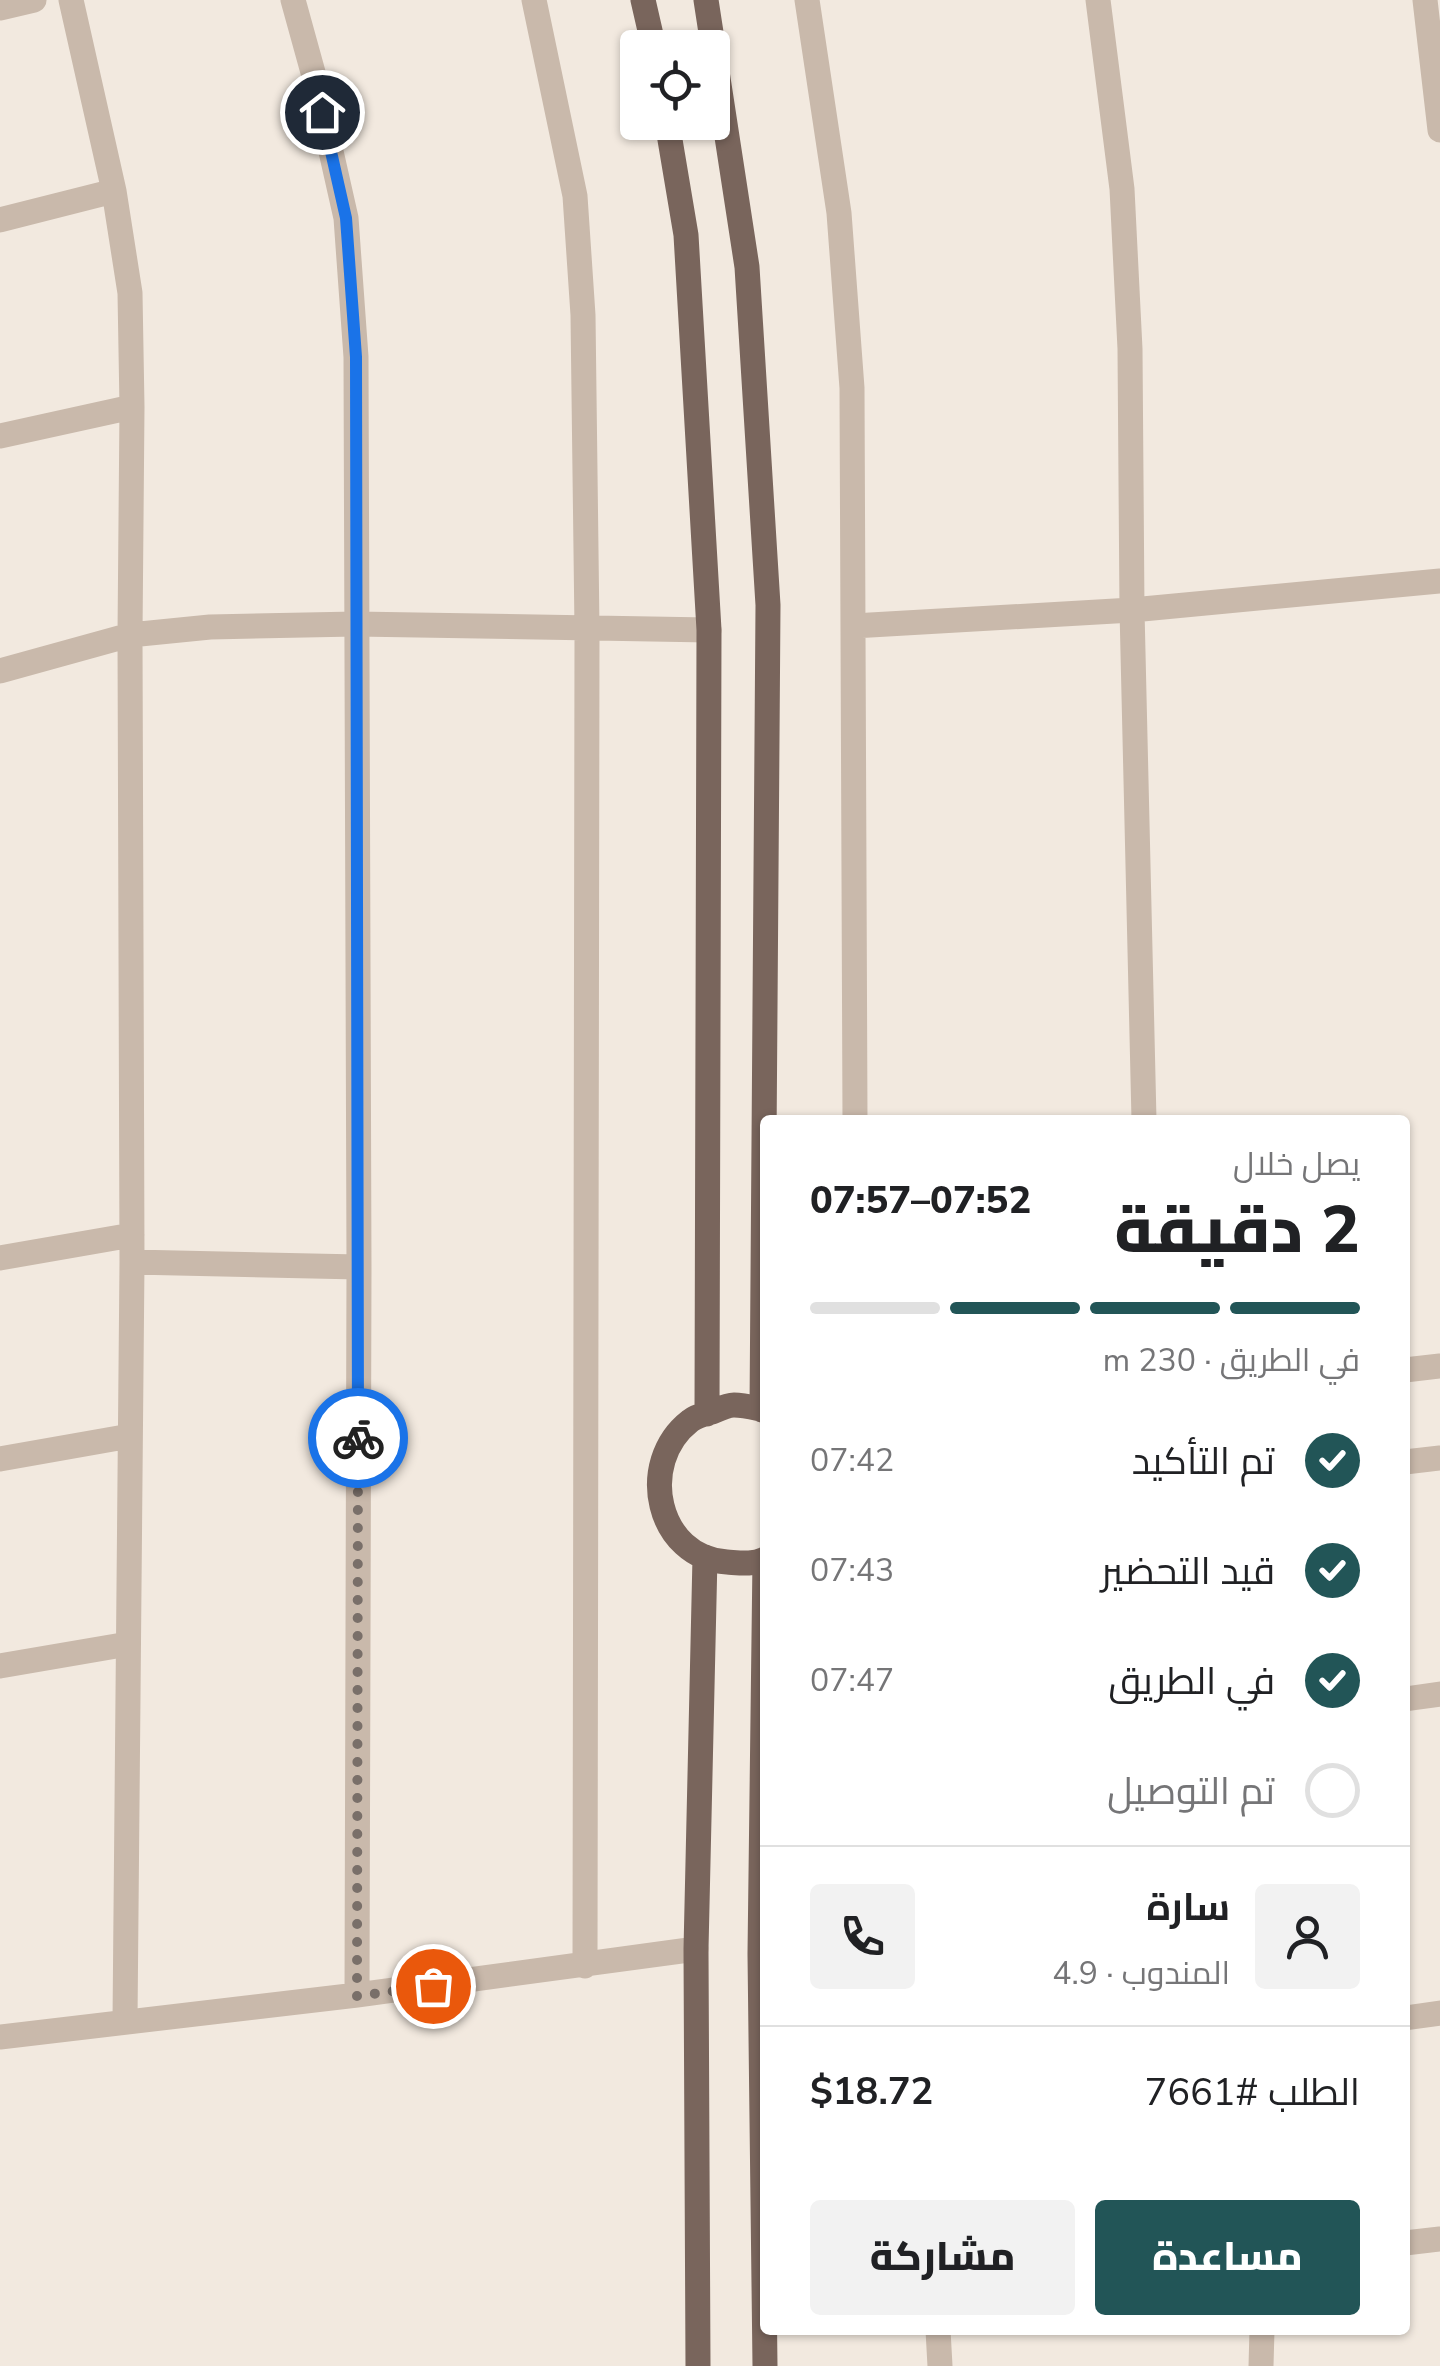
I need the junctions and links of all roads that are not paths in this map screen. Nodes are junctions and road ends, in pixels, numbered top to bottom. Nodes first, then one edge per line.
1 (34, 0) edge
2 (71, 0) edge
3 (294, 0) edge
4 (534, 0) edge
5 (643, 0) edge
6 (706, 0) edge
7 (807, 0) edge
8 (1098, 0) edge
9 (1426, 0) edge
10 (0, 8) edge
11 (650, 30) edge
12 (1440, 130) edge
13 (670, 140) edge
14 (114, 192) junction
15 (0, 220) edge
16 (132, 407) junction
17 (0, 436) edge
18 (1440, 581) edge
19 (1132, 610) junction
20 (356, 624) junction
21 (853, 626) junction
22 (587, 628) junction
23 (710, 630) junction
24 (130, 635) junction
25 (0, 671) edge
26 (765, 1115) edge
27 (855, 1115) edge
28 (1144, 1115) edge
29 (132, 1234) junction
30 (0, 1258) edge
31 (132, 1262) junction
32 (359, 1267) junction
33 (1440, 1366) edge
34 (1410, 1369) edge
35 (760, 1409) edge
36 (707, 1414) junction
37 (130, 1436) junction
38 (1440, 1458) edge
39 (0, 1459) edge
40 (1410, 1461) edge
41 (704, 1557) junction
42 (760, 1561) edge
43 (128, 1644) junction
44 (0, 1666) edge
45 (1440, 1694) edge
46 (1410, 1698) edge
47 (696, 1950) junction
48 (585, 1966) junction
49 (357, 1996) junction
50 (1440, 2013) edge
51 (1410, 2017) edge
52 (126, 2021) junction
53 (0, 2037) edge
54 (1440, 2240) edge
55 (1410, 2243) edge
56 (765, 2335) edge
57 (938, 2335) edge
58 (1262, 2335) edge
59 (698, 2366) edge
60 (765, 2366) edge
61 (940, 2366) edge
62 (1261, 2366) edge

1 - 10 street
2 - 14 street
3 - 20 street
4 - 22 street
5 - 11 main road
6 - 26 main road
7 - 21 street
8 - 19 street
9 - 12 street
13 - 23 main road
14 - 15 street
14 - 16 street
16 - 17 street
16 - 24 street
18 - 19 street
19 - 21 street
19 - 28 street
20 - 22 street
20 - 24 street
20 - 32 street
21 - 27 street
22 - 23 street
22 - 48 street
23 - 36 main road
24 - 25 street
24 - 29 street
29 - 30 street
29 - 31 street
31 - 32 street
31 - 37 street
32 - 49 street
33 - 34 street
35 - 36 main road
36 - 41 main road
37 - 39 street
37 - 43 street
38 - 40 street
41 - 42 main road
41 - 47 main road
43 - 44 street
43 - 52 street
45 - 46 street
47 - 48 street
47 - 59 main road
48 - 49 street
49 - 52 street
50 - 51 street
52 - 53 street
54 - 55 street
56 - 60 main road
57 - 61 street
58 - 62 street

